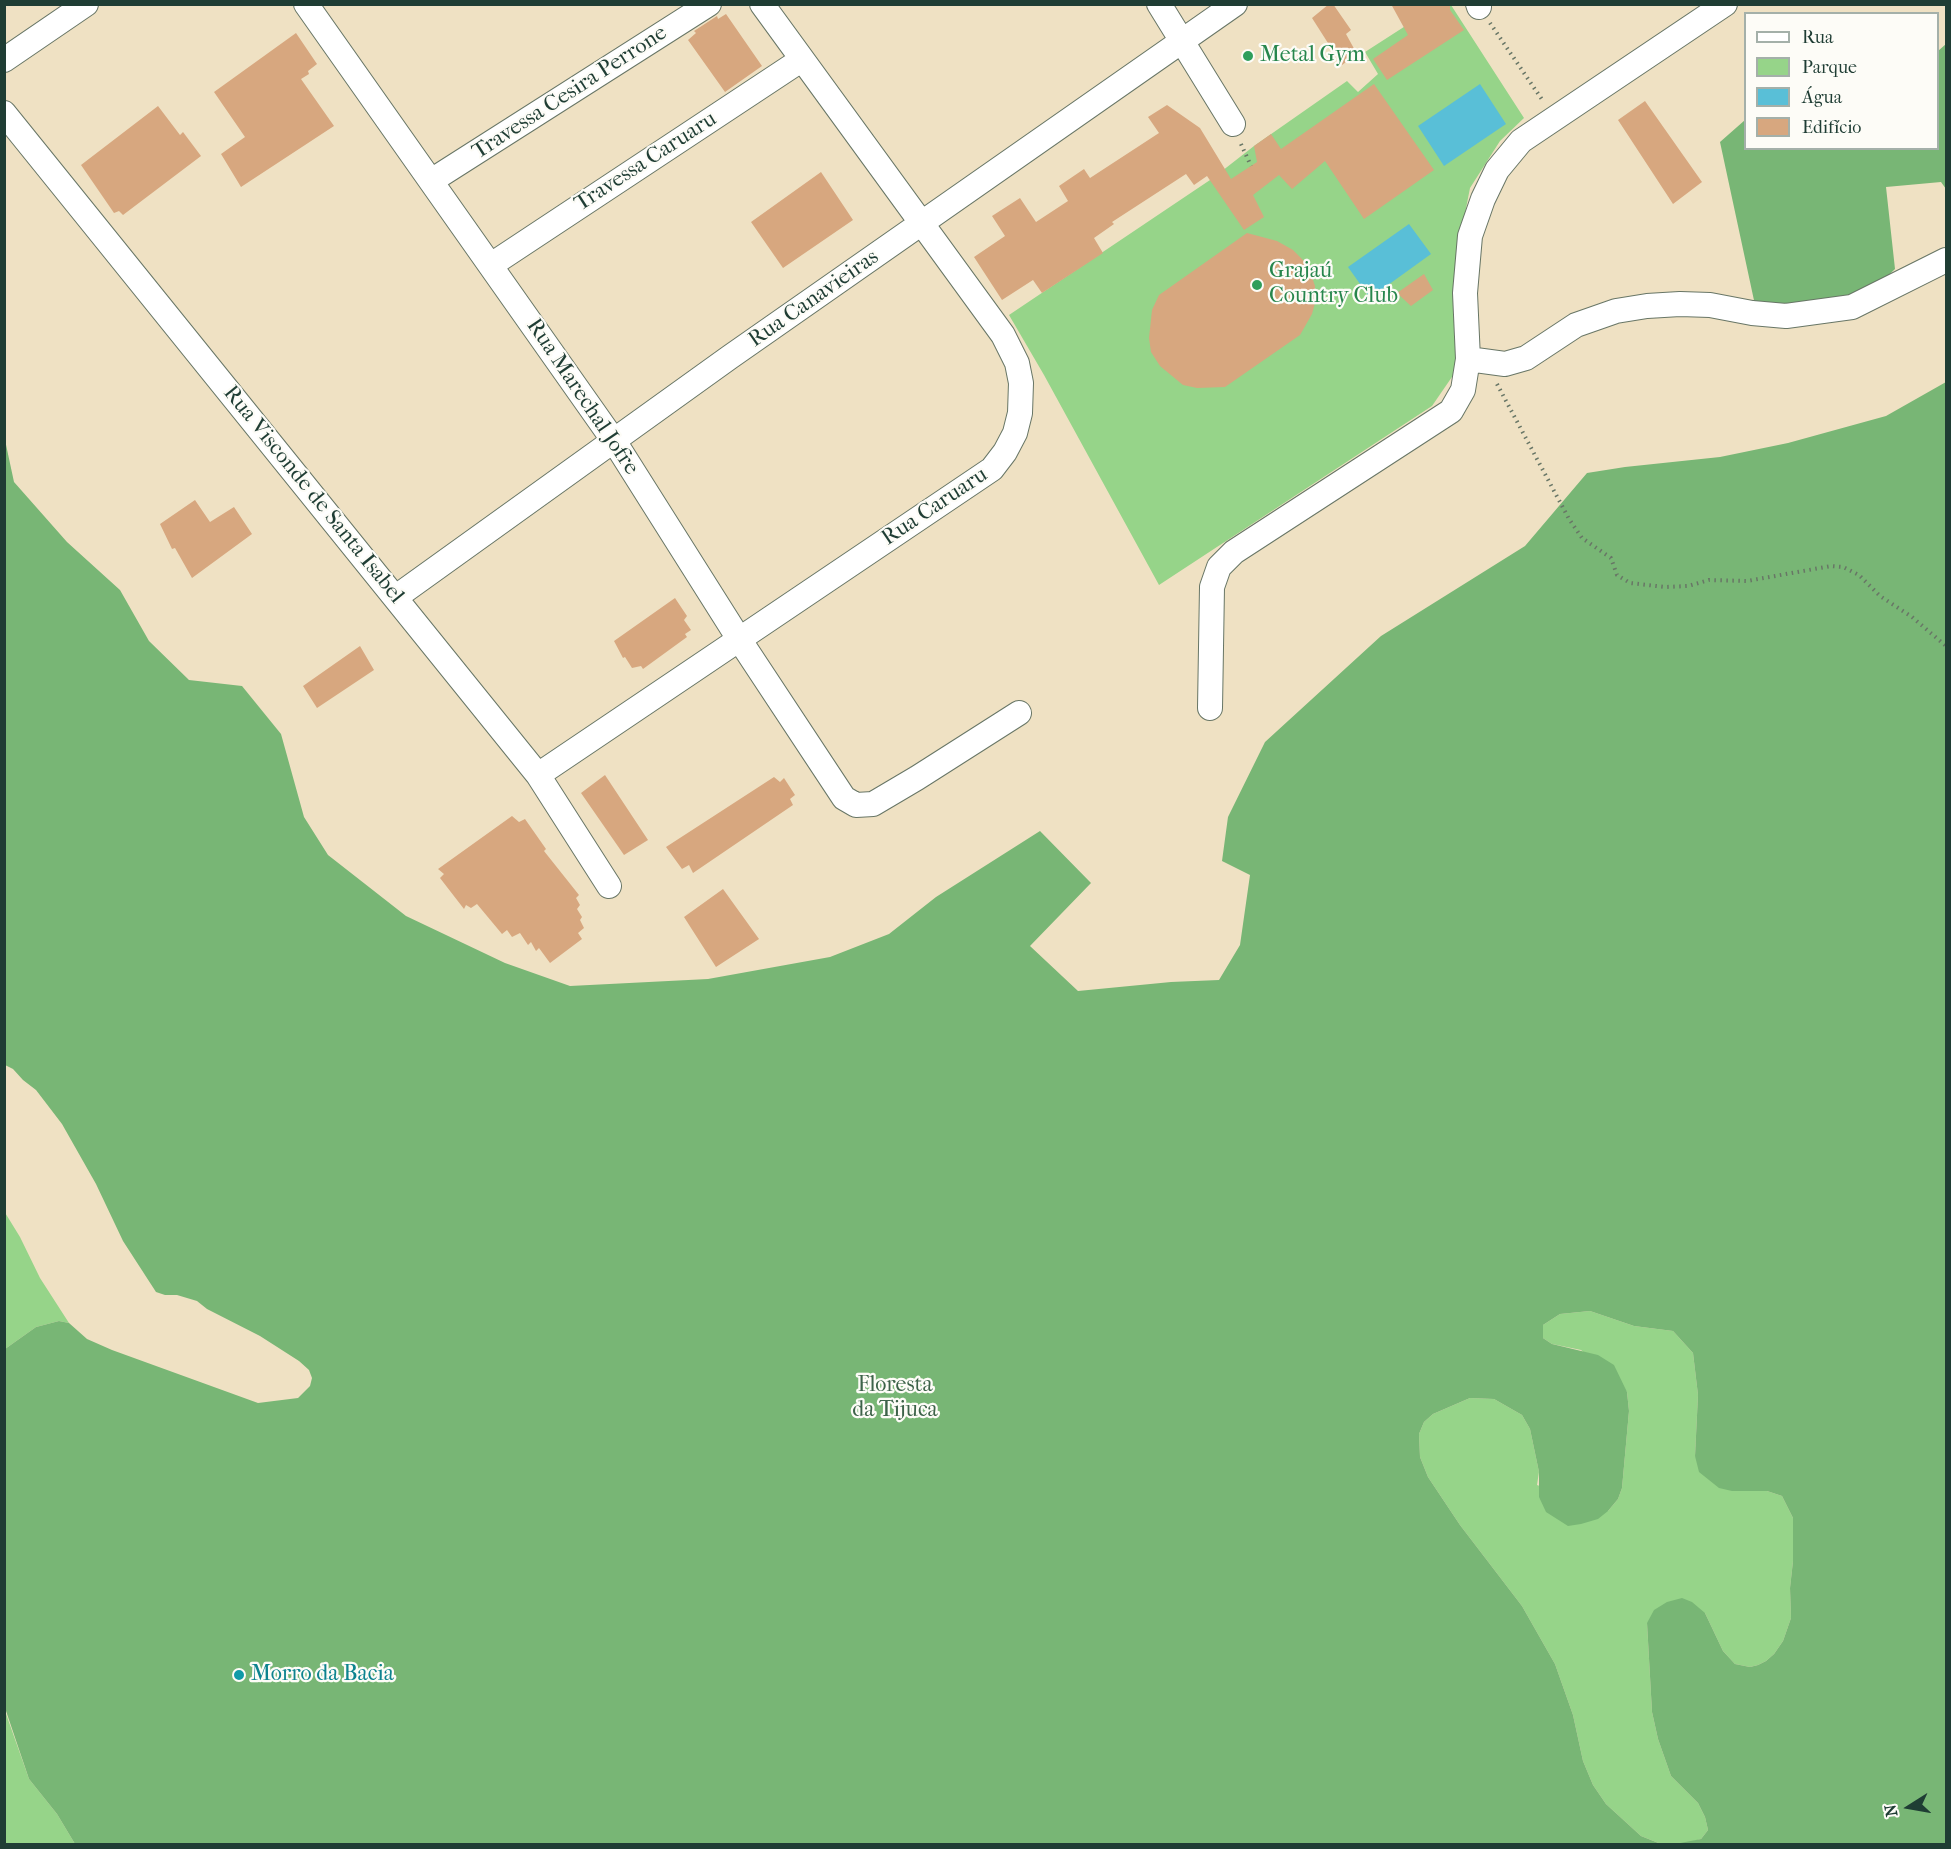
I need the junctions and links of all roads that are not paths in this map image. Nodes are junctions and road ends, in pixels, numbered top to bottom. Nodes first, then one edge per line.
1 (86, 4) edge
2 (306, 4) edge
3 (709, 4) edge
4 (762, 4) edge
5 (1159, 4) edge
6 (1235, 4) edge
7 (1725, 4) edge
8 (1183, 41) junction
9 (4, 60) edge
10 (801, 60) junction
11 (4, 113) edge
12 (1233, 124) dead end
13 (431, 182) junction
14 (922, 225) junction
15 (1947, 260) edge
16 (491, 265) junction
17 (1476, 360) junction
18 (614, 441) junction
19 (396, 597) junction
20 (739, 639) junction
21 (1210, 708) dead end
22 (1019, 713) dead end
23 (538, 775) junction
24 (609, 885) dead end

1 - 9 street
2 - 13 street, Rua Marechal Jofre
3 - 13 street, Travessa Cesira Perrone
4 - 10 street, Rua Caruaru
5 - 8 street
6 - 8 street, Rua Canavieiras
7 - 17 street
8 - 12 street
8 - 14 street, Rua Canavieiras
10 - 14 street, Rua Caruaru
10 - 16 street, Travessa Caruaru
11 - 19 street, Rua Visconde de Santa Isabel
13 - 16 street, Rua Marechal Jofre
14 - 18 street, Rua Canavieiras
14 - 20 street, Rua Caruaru
15 - 17 street
16 - 18 street, Rua Marechal Jofre
17 - 21 street
18 - 19 street, Rua Canavieiras
18 - 20 street, Rua Marechal Jofre
19 - 23 street, Rua Visconde de Santa Isabel
20 - 22 street, Rua Marechal Jofre
20 - 23 street, Rua Caruaru
23 - 24 street, Rua Visconde de Santa Isabel

